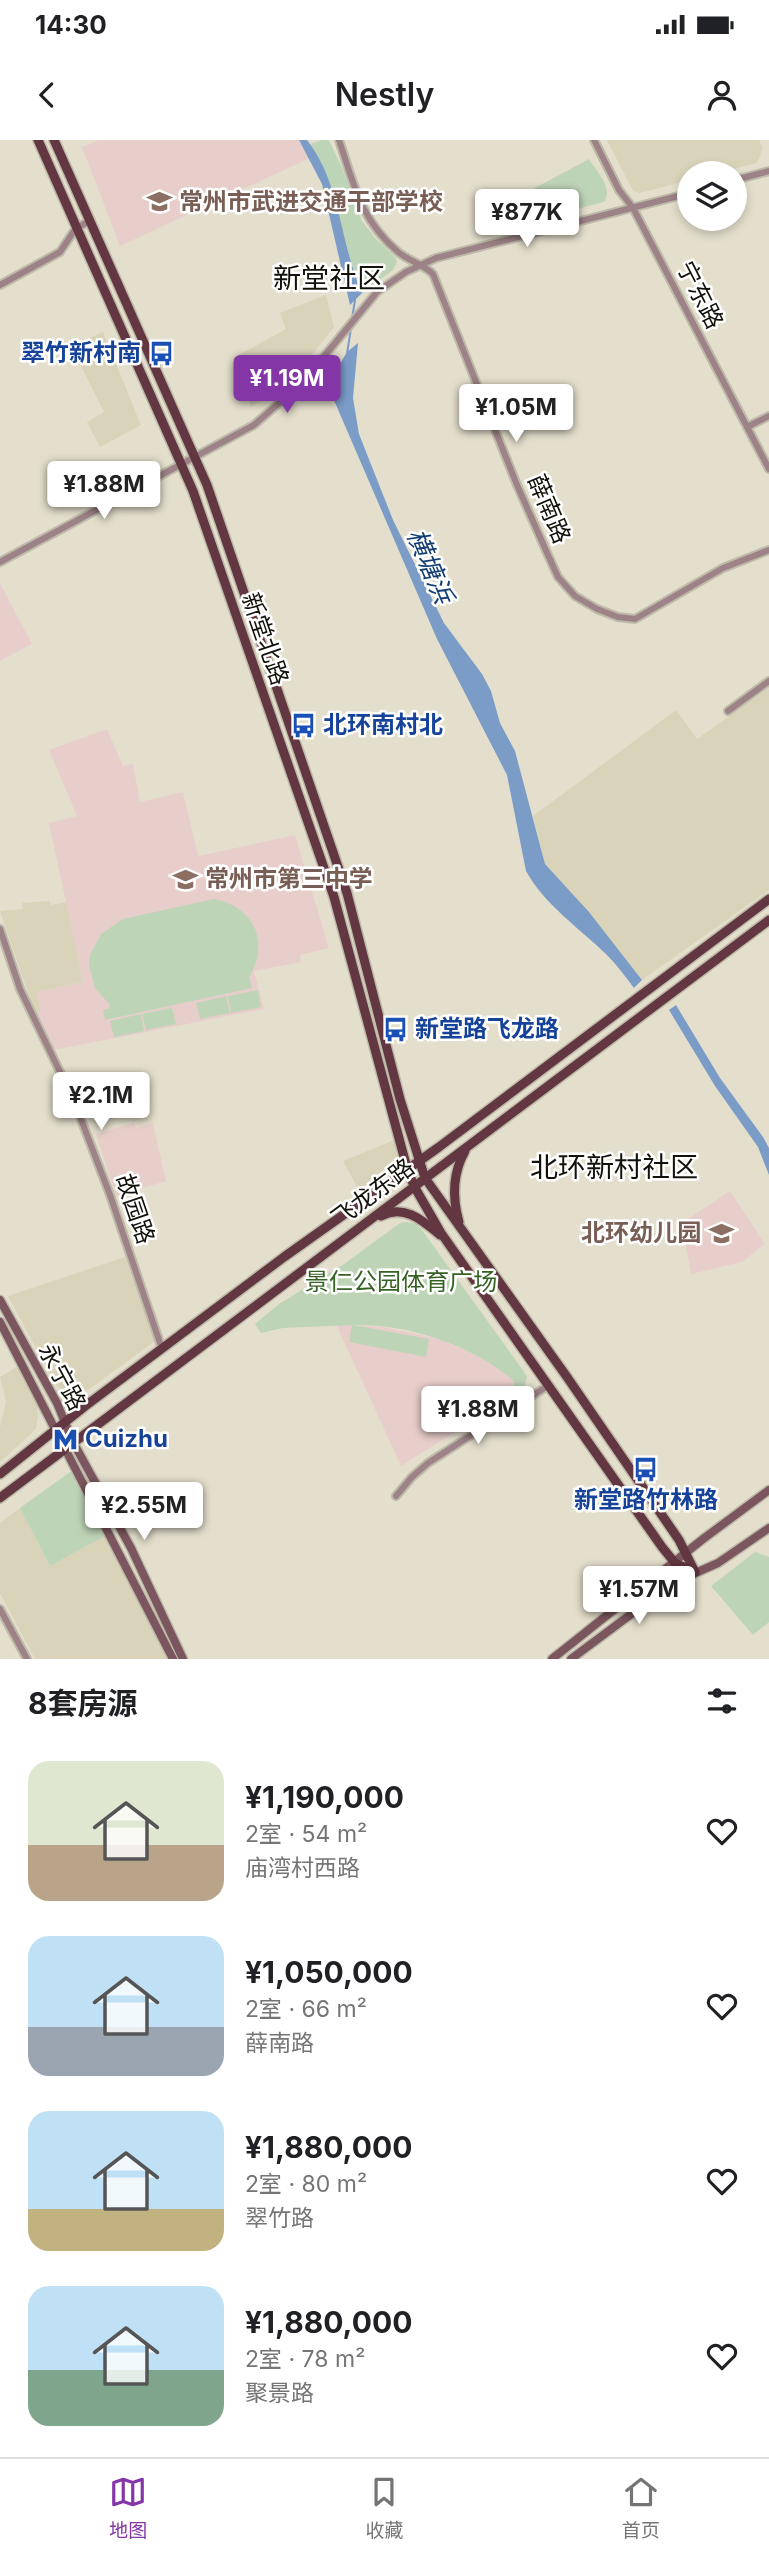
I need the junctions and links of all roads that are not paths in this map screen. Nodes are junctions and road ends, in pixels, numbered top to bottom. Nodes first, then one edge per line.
1 (37, 140) edge
2 (54, 140) edge
3 (339, 140) edge
4 (594, 140) edge
5 (769, 171) edge
6 (747, 177) edge
7 (677, 196) edge
8 (633, 208) junction
9 (90, 220) junction
10 (76, 228) junction
11 (420, 265) junction
12 (0, 285) edge
13 (769, 416) edge
14 (747, 428) junction
15 (195, 457) junction
16 (181, 464) junction
17 (769, 469) edge
18 (769, 550) edge
19 (0, 562) edge
20 (769, 681) edge
21 (728, 711) dead end
22 (769, 899) edge
23 (769, 920) edge
24 (0, 929) edge
25 (468, 1146) junction
26 (419, 1160) junction
27 (407, 1168) junction
28 (425, 1178) junction
29 (414, 1186) junction
30 (364, 1224) junction
31 (461, 1229) junction
32 (446, 1240) junction
33 (0, 1300) edge
34 (0, 1322) edge
35 (162, 1349) junction
36 (549, 1385) junction
37 (65, 1422) junction
38 (56, 1430) junction
39 (73, 1442) junction
40 (64, 1449) junction
41 (0, 1474) edge
42 (769, 1490) edge
43 (396, 1496) dead end
44 (0, 1498) edge
45 (769, 1528) edge
46 (688, 1555) junction
47 (675, 1563) junction
48 (695, 1573) junction
49 (0, 1609) edge
50 (27, 1659) edge
51 (173, 1659) edge
52 (183, 1659) edge
53 (552, 1659) edge
54 (571, 1659) edge

1 - 10 main road, 新堂北路
2 - 9 main road, 新堂北路
3 - 11 street, 薛南路
4 - 8 street, 宁东路
5 - 6 street
7 - 8 street
8 - 11 street
8 - 14 street, 宁东路
9 - 10 street
9 - 15 main road, 新堂北路
10 - 12 street
10 - 16 main road, 新堂北路
11 - 15 street
11 - 18 street, 薛南路
13 - 14 street
14 - 17 street, 宁东路
15 - 16 street
15 - 26 main road, 新堂北路
16 - 19 street
16 - 27 main road, 新堂北路
20 - 21 street
22 - 26 main road, 飞龙东路
23 - 25 main road, 飞龙东路
24 - 35 street, 故园路
25 - 28 main road, 飞龙东路
25 - 31 main road
26 - 27 main road, 飞龙东路
26 - 28 main road, 新堂北路
27 - 29 main road, 新堂北路
27 - 35 main road, 飞龙东路
28 - 29 main road, 飞龙东路
28 - 31 main road, 新堂北路
29 - 30 main road, 飞龙东路
29 - 32 main road, 新堂北路
30 - 32 main road
30 - 39 main road, 飞龙东路
31 - 46 main road, 新堂北路
32 - 36 main road
33 - 37 main road, 永宁路
34 - 38 main road, 永宁路
35 - 37 main road, 飞龙东路
36 - 43 street
36 - 47 main road
37 - 38 main road, 飞龙东路
37 - 39 main road, 永宁路
38 - 40 main road, 永宁路
38 - 41 main road, 飞龙东路
39 - 40 main road, 飞龙东路
39 - 52 main road, 永宁路
40 - 44 main road, 飞龙东路
40 - 51 main road, 永宁路
42 - 46 main road
45 - 48 main road
46 - 47 main road
46 - 48 main road, 新堂北路
47 - 48 main road
47 - 53 main road
48 - 54 main road
49 - 50 street

